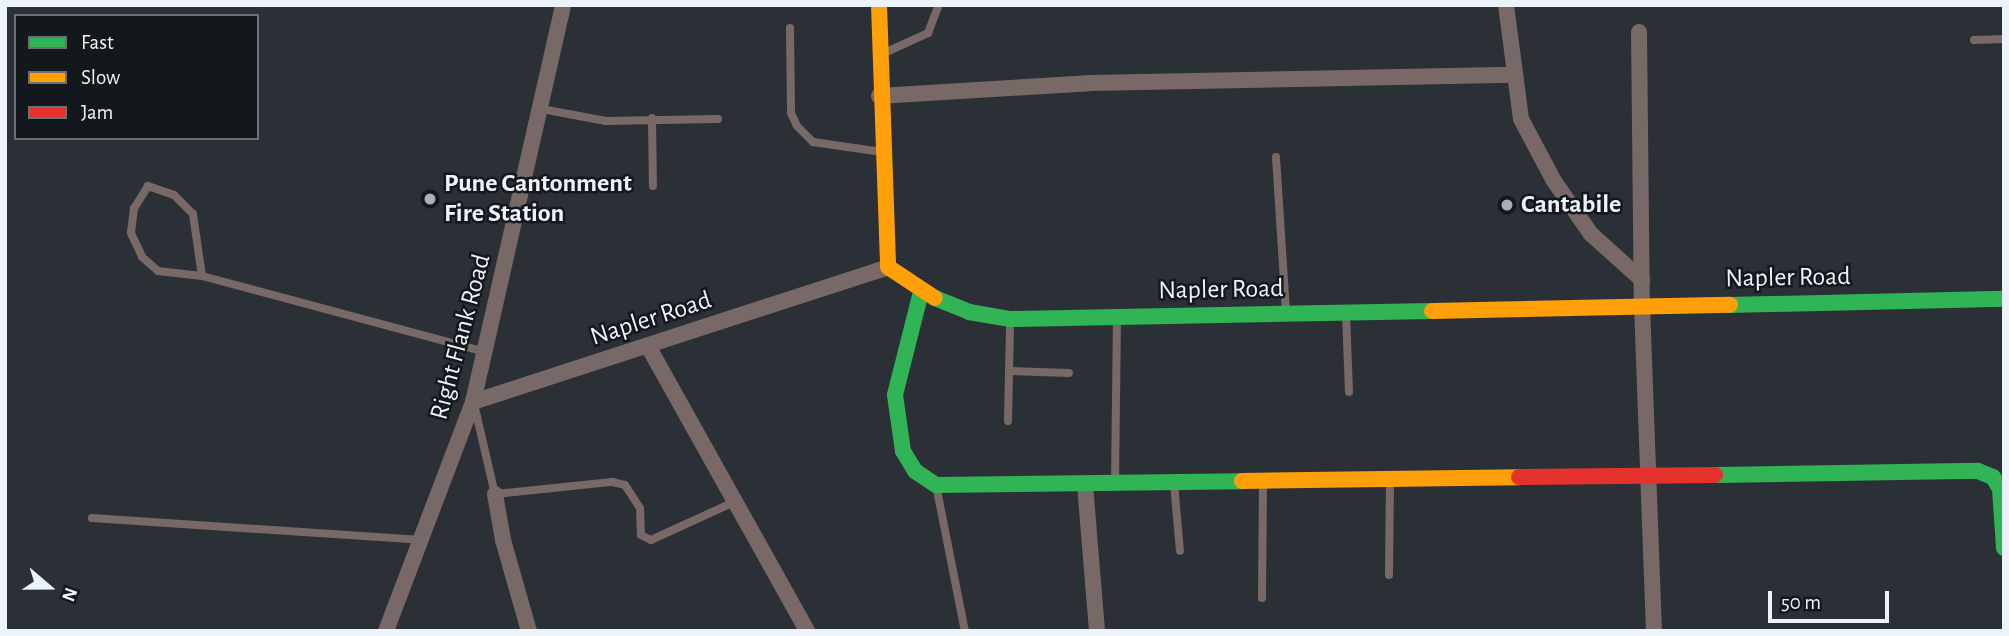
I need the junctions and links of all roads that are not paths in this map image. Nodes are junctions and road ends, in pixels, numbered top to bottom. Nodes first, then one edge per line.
1 (563, 5) edge
2 (879, 5) edge
3 (939, 5) edge
4 (1506, 5) edge
5 (790, 28) dead end
6 (1639, 32) dead end
7 (2004, 39) edge
8 (1974, 40) dead end
9 (879, 54) junction
10 (1513, 75) junction
11 (879, 96) junction
12 (542, 109) junction
13 (652, 118) junction
14 (718, 119) dead end
15 (882, 152) junction
16 (1276, 157) dead end
17 (653, 186) dead end
18 (888, 267) junction
19 (202, 276) junction
20 (1642, 280) junction
21 (921, 292) junction
22 (2004, 299) edge
23 (1642, 304) junction
24 (1346, 311) junction
25 (1286, 313) junction
26 (1116, 317) junction
27 (1010, 319) junction
28 (648, 346) junction
29 (485, 352) junction
30 (1009, 371) junction
31 (1069, 373) dead end
32 (1349, 392) dead end
33 (473, 402) junction
34 (1008, 421) dead end
35 (1647, 474) junction
36 (1390, 479) junction
37 (1263, 481) junction
38 (1174, 483) junction
39 (1115, 484) junction
40 (936, 485) junction
41 (1085, 485) junction
42 (495, 494) junction
43 (732, 503) junction
44 (92, 518) dead end
45 (421, 540) junction
46 (2004, 548) edge
47 (1180, 551) dead end
48 (1389, 575) dead end
49 (1262, 598) dead end
50 (800, 629) edge
51 (386, 631) edge
52 (529, 631) edge
53 (965, 631) edge
54 (1097, 631) edge
55 (1654, 631) edge

1 - 12 street, Right Flank Road
2 - 9 street
3 - 9 lane
4 - 10 street
5 - 15 lane
6 - 20 street
7 - 8 lane
9 - 11 street
10 - 11 street
10 - 20 street
11 - 15 street
12 - 13 lane
12 - 29 street, Right Flank Road
13 - 14 lane
13 - 17 lane
15 - 18 street
16 - 25 lane
18 - 21 street, Napler Road
18 - 28 street, Napler Road
19 - 19 lane
19 - 29 lane
20 - 23 street
21 - 27 street, Napler Road
21 - 40 street
22 - 23 street, Napler Road
23 - 24 street, Napler Road
23 - 35 street
24 - 25 street, Napler Road
24 - 32 lane
25 - 26 street, Napler Road
26 - 27 street, Napler Road
26 - 39 lane
27 - 30 lane
28 - 33 street, Napler Road
28 - 43 street
29 - 33 street, Right Flank Road
30 - 31 lane
30 - 34 lane
33 - 42 lane
33 - 45 street, Right Flank Road
35 - 36 street
35 - 46 street
35 - 55 street
36 - 37 street
36 - 48 lane
37 - 38 street
37 - 49 lane
38 - 39 street
38 - 47 lane
39 - 41 street
40 - 41 street
40 - 53 lane
41 - 54 street
42 - 43 lane
42 - 52 street
43 - 50 street
44 - 45 lane
45 - 51 street, Right Flank Road

